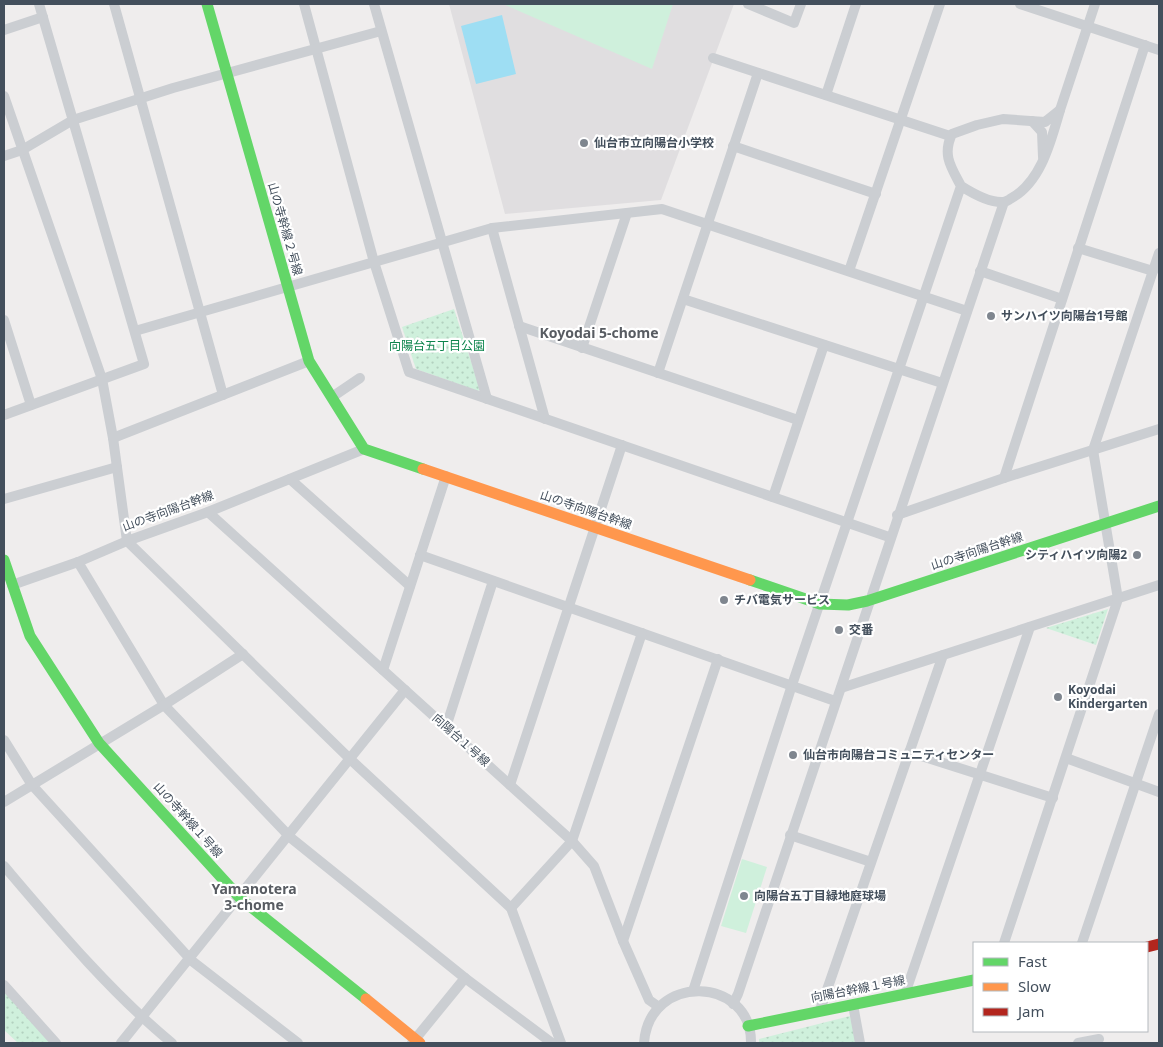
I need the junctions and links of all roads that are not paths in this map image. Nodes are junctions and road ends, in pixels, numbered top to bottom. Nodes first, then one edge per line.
1 (39, 4) edge
2 (114, 4) edge
3 (207, 4) edge
4 (304, 4) edge
5 (374, 4) edge
6 (748, 4) edge
7 (801, 4) edge
8 (856, 4) edge
9 (940, 4) edge
10 (1020, 4) edge
11 (1095, 4) edge
12 (43, 17) junction
13 (1088, 26) junction
14 (4, 30) edge
15 (381, 31) junction
16 (1144, 46) junction
17 (316, 50) junction
18 (1159, 50) edge
19 (714, 58) dead end
20 (758, 73) junction
21 (226, 74) junction
22 (826, 95) junction
23 (4, 96) edge
24 (140, 98) junction
25 (1060, 110) junction
26 (73, 120) junction
27 (901, 120) junction
28 (1032, 121) junction
29 (950, 136) junction
30 (734, 146) junction
31 (22, 150) junction
32 (4, 156) edge
33 (1044, 159) junction
34 (961, 186) junction
35 (876, 194) junction
36 (1004, 202) junction
37 (627, 213) junction
38 (708, 223) junction
39 (492, 228) junction
40 (443, 242) junction
41 (1078, 248) junction
42 (1159, 253) edge
43 (374, 262) junction
44 (980, 271) junction
45 (1153, 271) junction
46 (849, 272) junction
47 (287, 287) junction
48 (924, 297) junction
49 (1062, 298) junction
50 (683, 299) junction
51 (200, 312) junction
52 (967, 312) junction
53 (4, 320) edge
54 (520, 326) junction
55 (135, 331) junction
56 (824, 345) junction
57 (582, 348) junction
58 (309, 360) junction
59 (899, 370) junction
60 (658, 373) junction
61 (360, 378) dead end
62 (102, 379) junction
63 (942, 383) junction
64 (222, 395) junction
65 (332, 397) junction
66 (487, 399) junction
67 (32, 405) junction
68 (4, 415) edge
69 (545, 419) junction
70 (798, 420) junction
71 (1159, 429) edge
72 (113, 438) junction
73 (622, 446) junction
74 (364, 449) junction
75 (1093, 450) junction
76 (117, 467) junction
77 (446, 476) junction
78 (1004, 478) junction
79 (290, 479) junction
80 (773, 497) junction
81 (4, 499) edge
82 (1159, 506) edge
83 (208, 512) junction
84 (897, 515) junction
85 (848, 523) junction
86 (1106, 523) junction
87 (595, 528) junction
88 (889, 537) junction
89 (127, 541) junction
90 (420, 555) junction
91 (4, 560) edge
92 (78, 562) junction
93 (493, 581) junction
94 (12, 585) junction
95 (1159, 585) edge
96 (410, 586) junction
97 (1118, 599) junction
98 (867, 601) junction
99 (820, 604) junction
100 (569, 607) junction
101 (1030, 627) junction
102 (642, 633) junction
103 (243, 654) junction
104 (943, 655) junction
105 (718, 659) junction
106 (383, 670) junction
107 (792, 685) junction
108 (841, 688) junction
109 (405, 690) junction
110 (835, 701) junction
111 (164, 705) junction
112 (1159, 714) edge
113 (446, 727) junction
114 (4, 740) edge
115 (99, 743) junction
116 (909, 752) junction
117 (1066, 758) junction
118 (350, 759) junction
119 (979, 774) junction
120 (1136, 783) junction
121 (32, 785) junction
122 (510, 785) junction
123 (1159, 792) edge
124 (1052, 798) junction
125 (4, 802) edge
126 (288, 835) junction
127 (790, 835) junction
128 (572, 841) junction
129 (872, 862) junction
130 (4, 866) edge
131 (239, 897) junction
132 (511, 908) junction
133 (623, 941) junction
134 (1004, 942) edge
135 (1082, 942) edge
136 (190, 959) junction
137 (465, 978) junction
138 (973, 980) edge
139 (4, 985) edge
140 (692, 991) junction
141 (905, 994) junction
142 (733, 1004) junction
143 (853, 1004) junction
144 (658, 1007) junction
145 (820, 1010) junction
146 (142, 1018) junction
147 (748, 1026) junction
148 (1099, 1038) edge
149 (416, 1042) edge
150 (56, 1043) edge
151 (122, 1043) edge
152 (172, 1043) edge
153 (298, 1043) edge
154 (552, 1043) edge
155 (561, 1043) edge
156 (644, 1043) edge
157 (751, 1043) edge
158 (860, 1043) edge
159 (1078, 1043) edge

1 - 12 street
2 - 24 street
3 - 21 street, 山の寺幹線２号線
4 - 17 street
5 - 15 street
6 - 7 street
8 - 22 street
9 - 27 street
10 - 13 street
11 - 13 street
12 - 14 street
12 - 26 street
13 - 16 street
13 - 25 street
15 - 17 street
15 - 40 street
16 - 18 street
16 - 41 street
17 - 21 street
17 - 43 street
19 - 20 street
20 - 22 street
20 - 30 street
21 - 24 street
21 - 47 street, 山の寺幹線２号線
22 - 27 street
23 - 31 street
24 - 26 street
24 - 51 street
25 - 28 street
25 - 33 street
26 - 31 street
26 - 55 street
27 - 29 street
27 - 35 street
28 - 29 street
28 - 33 street
29 - 34 street
30 - 35 street
30 - 38 street
31 - 32 street
31 - 62 street
33 - 36 street
34 - 36 street
34 - 48 street
35 - 46 street
36 - 44 street
37 - 38 street
37 - 39 street
37 - 57 street
38 - 46 street
38 - 50 street
39 - 40 street
39 - 54 street
40 - 43 street
40 - 66 street
41 - 45 street
41 - 49 street
42 - 45 street
43 - 47 street
43 - 66 street
44 - 49 street
44 - 52 street
45 - 75 street
46 - 48 street
47 - 51 street
47 - 58 street, 山の寺幹線２号線
48 - 52 street
48 - 59 street
49 - 78 street
50 - 56 street
50 - 60 street
51 - 55 street
51 - 64 street
52 - 63 street
53 - 67 street
54 - 57 street
54 - 69 street
55 - 62 street
56 - 59 street
56 - 70 street
57 - 60 street
58 - 64 street
58 - 65 street, 山の寺幹線２号線
59 - 63 street
59 - 85 street
60 - 70 street
61 - 65 street
62 - 67 street
62 - 72 street
63 - 84 street
64 - 72 street
65 - 74 street, 山の寺幹線２号線
66 - 69 street
67 - 68 street
69 - 73 street
70 - 80 street
71 - 75 street
72 - 76 street
73 - 80 street
73 - 87 street
74 - 77 street, 山の寺向陽台幹線
74 - 79 street, 山の寺向陽台幹線
75 - 78 street
75 - 86 street
76 - 81 street
76 - 89 street
77 - 87 street, 山の寺向陽台幹線
77 - 90 street
78 - 84 street
79 - 83 street, 山の寺向陽台幹線
79 - 96 street
80 - 85 street
82 - 86 street, 山の寺向陽台幹線
83 - 89 street, 山の寺向陽台幹線
83 - 106 street, 向陽台１号線
84 - 88 street
85 - 88 street
85 - 99 street
86 - 97 street
86 - 98 street, 山の寺向陽台幹線
87 - 99 street, 山の寺向陽台幹線
87 - 100 street
88 - 98 street
89 - 92 street, 山の寺向陽台幹線
89 - 103 street
90 - 93 street
90 - 96 street
91 - 94 street, 山の寺幹線１号線
92 - 94 street, 山の寺向陽台幹線
92 - 111 street
93 - 100 street
93 - 113 street
94 - 115 street, 山の寺幹線１号線
95 - 97 street
96 - 106 street
97 - 101 street
97 - 117 street
98 - 99 street, 山の寺向陽台幹線
98 - 108 street
99 - 107 street
100 - 102 street
100 - 122 street
101 - 104 street
101 - 119 street
102 - 105 street
102 - 128 street
103 - 111 street
103 - 118 street
104 - 108 street
104 - 116 street
105 - 107 street
105 - 133 street
106 - 109 street, 向陽台１号線
107 - 110 street
107 - 140 street
108 - 110 street
109 - 113 street, 向陽台１号線
109 - 118 street
110 - 127 street
111 - 115 street
111 - 126 street
112 - 120 street
113 - 122 street, 向陽台１号線
114 - 121 street
115 - 121 street
115 - 131 street, 山の寺幹線１号線
116 - 119 street
116 - 129 street
117 - 120 street
117 - 124 street
118 - 126 street
118 - 132 street
119 - 124 street
119 - 141 street
120 - 123 street
120 - 135 street
121 - 125 street
121 - 136 street
122 - 128 street, 向陽台１号線
124 - 134 street
126 - 131 street
126 - 137 street
127 - 129 street
127 - 142 street
128 - 132 street
128 - 133 street, 向陽台１号線
129 - 145 street
130 - 146 street
131 - 136 street
131 - 149 street, 山の寺幹線１号線
132 - 155 street
133 - 144 street, 向陽台１号線
136 - 146 street
136 - 153 street
137 - 149 street
137 - 154 street
138 - 141 street, 向陽台幹線１号線
139 - 150 street
140 - 142 street
140 - 144 street
141 - 143 street, 向陽台幹線１号線
142 - 147 street
143 - 145 street, 向陽台幹線１号線
143 - 158 street
144 - 156 street
145 - 147 street, 向陽台幹線１号線
146 - 151 street
146 - 152 street
147 - 157 street
148 - 159 street

